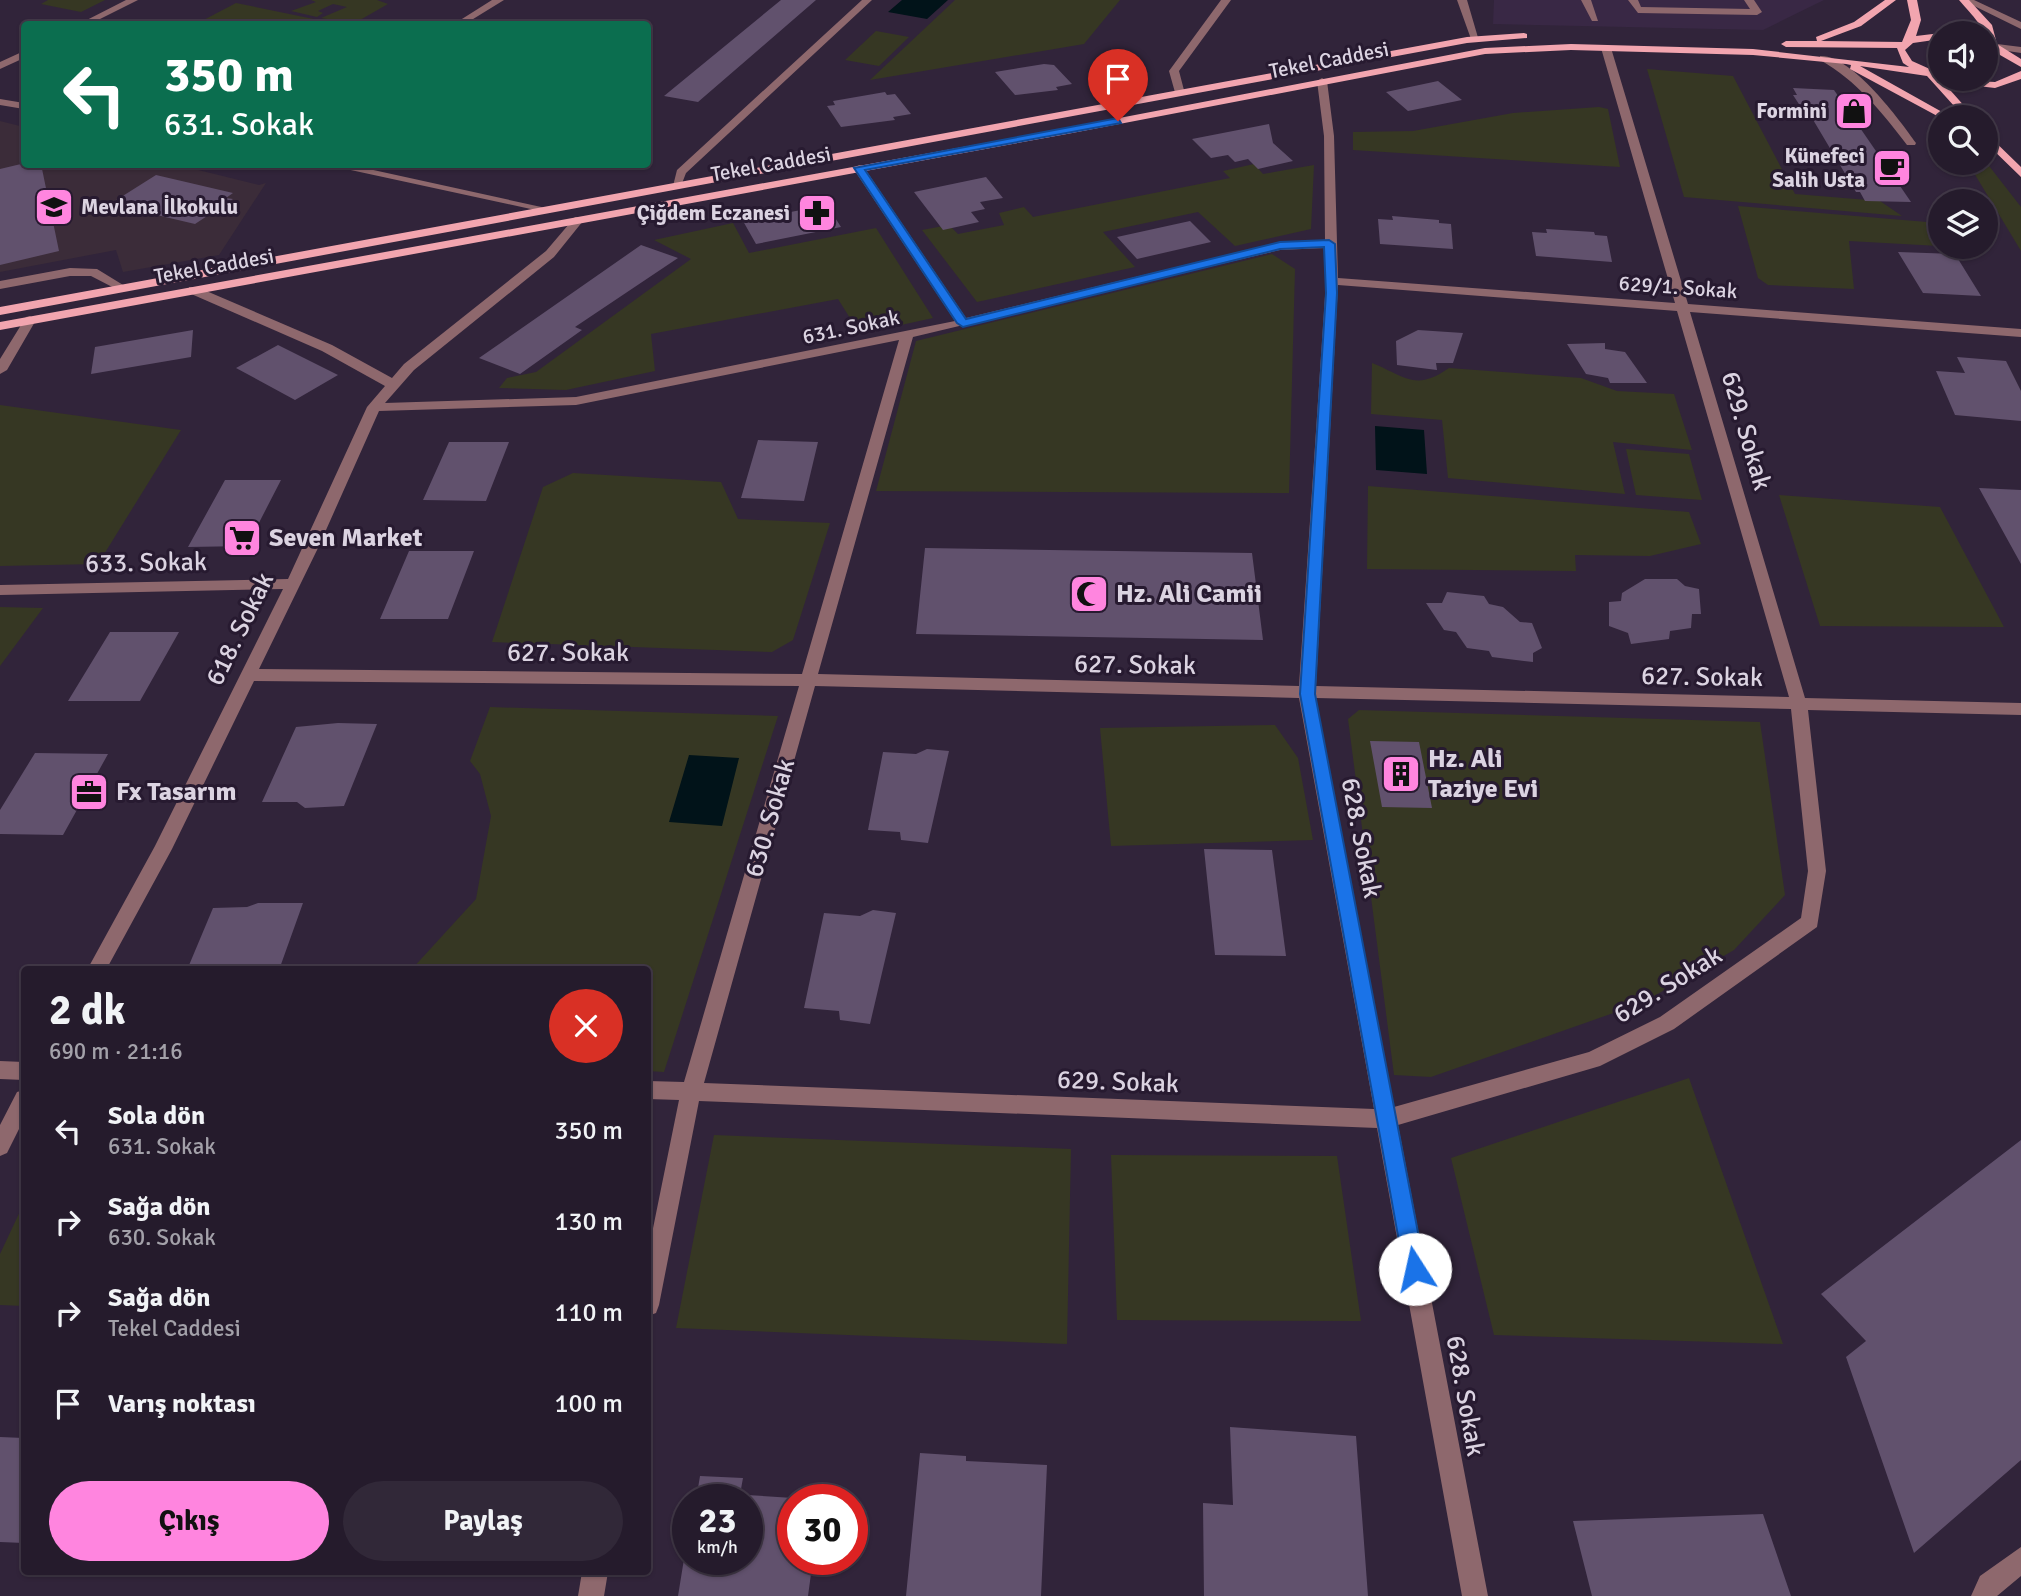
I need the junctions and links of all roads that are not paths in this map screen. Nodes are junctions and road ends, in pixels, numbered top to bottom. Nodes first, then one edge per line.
1 (133, 0) edge
2 (499, 0) edge
3 (867, 0) edge
4 (1226, 0) edge
5 (1462, 0) edge
6 (1586, 0) edge
7 (1633, 0) edge
8 (1749, 0) edge
9 (1891, 0) edge
10 (1912, 0) edge
11 (1965, 0) edge
12 (1595, 19) dead end
13 (90, 21) edge
14 (464, 21) edge
15 (1983, 21) edge
16 (2021, 26) edge
17 (1928, 38) edge
18 (1476, 39) junction
19 (1906, 42) junction
20 (1779, 44) junction
21 (1998, 46) edge
22 (1606, 48) junction
23 (2021, 50) edge
24 (1998, 51) edge
25 (21, 56) edge
26 (1824, 58) junction
27 (1838, 60) junction
28 (0, 66) edge
29 (1928, 71) edge
30 (2021, 74) edge
31 (1928, 75) edge
32 (1322, 81) junction
33 (1998, 83) edge
34 (1948, 91) edge
35 (1180, 94) junction
36 (0, 102) edge
37 (1959, 105) edge
38 (21, 106) edge
39 (1928, 108) edge
40 (1911, 143) dead end
41 (1998, 150) edge
42 (348, 168) edge
43 (859, 168) junction
44 (2021, 174) edge
45 (677, 184) junction
46 (549, 209) junction
47 (579, 219) junction
48 (1329, 244) junction
49 (1332, 281) junction
50 (0, 285) edge
51 (122, 288) junction
52 (193, 290) junction
53 (1682, 306) junction
54 (0, 311) edge
55 (30, 320) junction
56 (963, 323) junction
57 (0, 326) edge
58 (2021, 333) edge
59 (907, 335) junction
60 (0, 370) edge
61 (393, 384) junction
62 (374, 407) junction
63 (293, 584) junction
64 (0, 590) edge
65 (248, 675) junction
66 (810, 680) junction
67 (1307, 694) junction
68 (1800, 704) junction
69 (2021, 709) edge
70 (98, 966) edge
71 (0, 1070) edge
72 (21, 1071) edge
73 (651, 1090) edge
74 (691, 1092) junction
75 (21, 1105) edge
76 (1387, 1119) junction
77 (0, 1146) edge
78 (651, 1290) edge
79 (2021, 1560) edge
80 (594, 1575) edge
81 (591, 1596) edge
82 (1475, 1596) edge
83 (1983, 1596) edge

1 - 13 street
2 - 14 street
3 - 45 street
4 - 35 street
5 - 18 street
6 - 12 street
7 - 8 street
9 - 20 main road
10 - 19 main road
11 - 15 main road
11 - 16 street
17 - 19 main road
18 - 20 main road
18 - 35 main road
19 - 20 main road
19 - 29 main road
21 - 23 street
22 - 26 main road, Tekel Caddesi
22 - 32 main road, Tekel Caddesi
22 - 53 street, 629. Sokak
24 - 30 main road
25 - 28 street
26 - 27 main road, Tekel Caddesi
26 - 40 street
27 - 31 main road, Tekel Caddesi
27 - 39 main road
30 - 33 main road, Tekel Caddesi
32 - 43 main road, Tekel Caddesi
32 - 48 street, 628. Sokak
34 - 37 main road
35 - 45 main road
36 - 38 street
41 - 44 main road
42 - 46 street
43 - 47 main road, Tekel Caddesi
43 - 56 street
45 - 46 main road
46 - 51 main road
47 - 52 main road, Tekel Caddesi
47 - 61 street, 618. Sokak
48 - 49 street, 628. Sokak
48 - 56 street, 631. Sokak
49 - 53 street, 629/1. Sokak
49 - 67 street, 628. Sokak
50 - 51 street
51 - 54 main road
52 - 55 main road, Tekel Caddesi
52 - 61 street
53 - 58 street, 629/1. Sokak
53 - 68 street, 629. Sokak
55 - 57 main road, Tekel Caddesi
55 - 60 street
56 - 59 street, 631. Sokak
59 - 62 street, 631. Sokak
59 - 66 street, 630. Sokak
61 - 62 street, 618. Sokak
62 - 63 street, 618. Sokak
63 - 64 street, 633. Sokak
63 - 65 street, 618. Sokak
65 - 66 street, 627. Sokak
65 - 70 street, 618. Sokak
66 - 67 street, 627. Sokak
66 - 74 street, 630. Sokak
67 - 68 street, 627. Sokak
67 - 76 street, 628. Sokak
68 - 69 street, 627. Sokak
68 - 76 street, 629. Sokak
71 - 72 street
73 - 74 street, 629. Sokak
74 - 76 street, 629. Sokak
74 - 78 street, 630. Sokak
75 - 77 street
76 - 82 street, 628. Sokak
79 - 83 street
80 - 81 street

